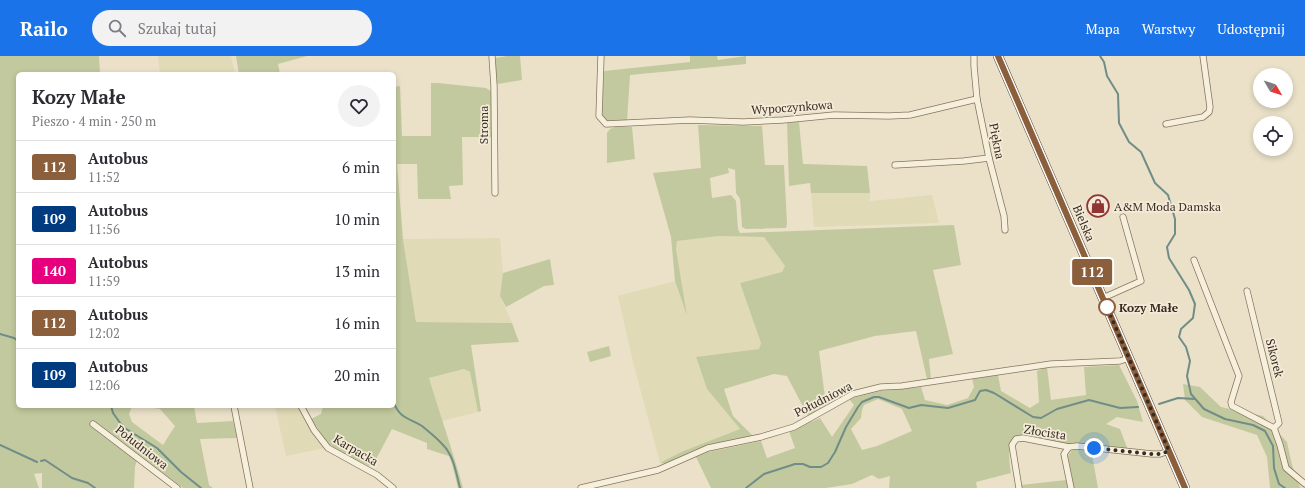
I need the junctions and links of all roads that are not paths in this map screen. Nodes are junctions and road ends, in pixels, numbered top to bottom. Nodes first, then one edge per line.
1 (492, 56) edge
2 (601, 56) edge
3 (974, 56) edge
4 (998, 56) edge
5 (1203, 56) edge
6 (977, 99) junction
7 (1166, 124) dead end
8 (989, 158) junction
9 (896, 165) dead end
10 (495, 193) dead end
11 (1124, 217) dead end
12 (1005, 230) dead end
13 (1194, 260) dead end
14 (1247, 291) dead end
15 (1103, 298) junction
16 (1129, 358) junction
17 (234, 408) edge
18 (302, 408) edge
19 (93, 424) dead end
20 (1274, 428) junction
21 (1068, 447) junction
22 (1169, 451) junction
23 (1305, 484) edge
24 (177, 488) edge
25 (250, 488) edge
26 (393, 488) edge
27 (581, 488) edge
28 (1019, 488) edge
29 (1071, 488) edge
30 (1185, 488) edge

1 - 10 street, Stroma
2 - 6 street, Wypoczynkowa
3 - 6 street, Piękna
4 - 15 main road, Bielska
5 - 7 street
6 - 8 street, Piękna
8 - 9 street
8 - 12 street, Piękna
11 - 15 street
13 - 20 street
14 - 20 street, Sikorek
15 - 16 main road, Bielska
16 - 22 main road, Bielska
16 - 27 street, Południowa
17 - 25 street
18 - 26 street, Karpacka
19 - 24 street, Południowa
20 - 23 street
21 - 22 street, Złocista
21 - 28 street, Złocista
21 - 29 street
22 - 30 main road, Bielska

